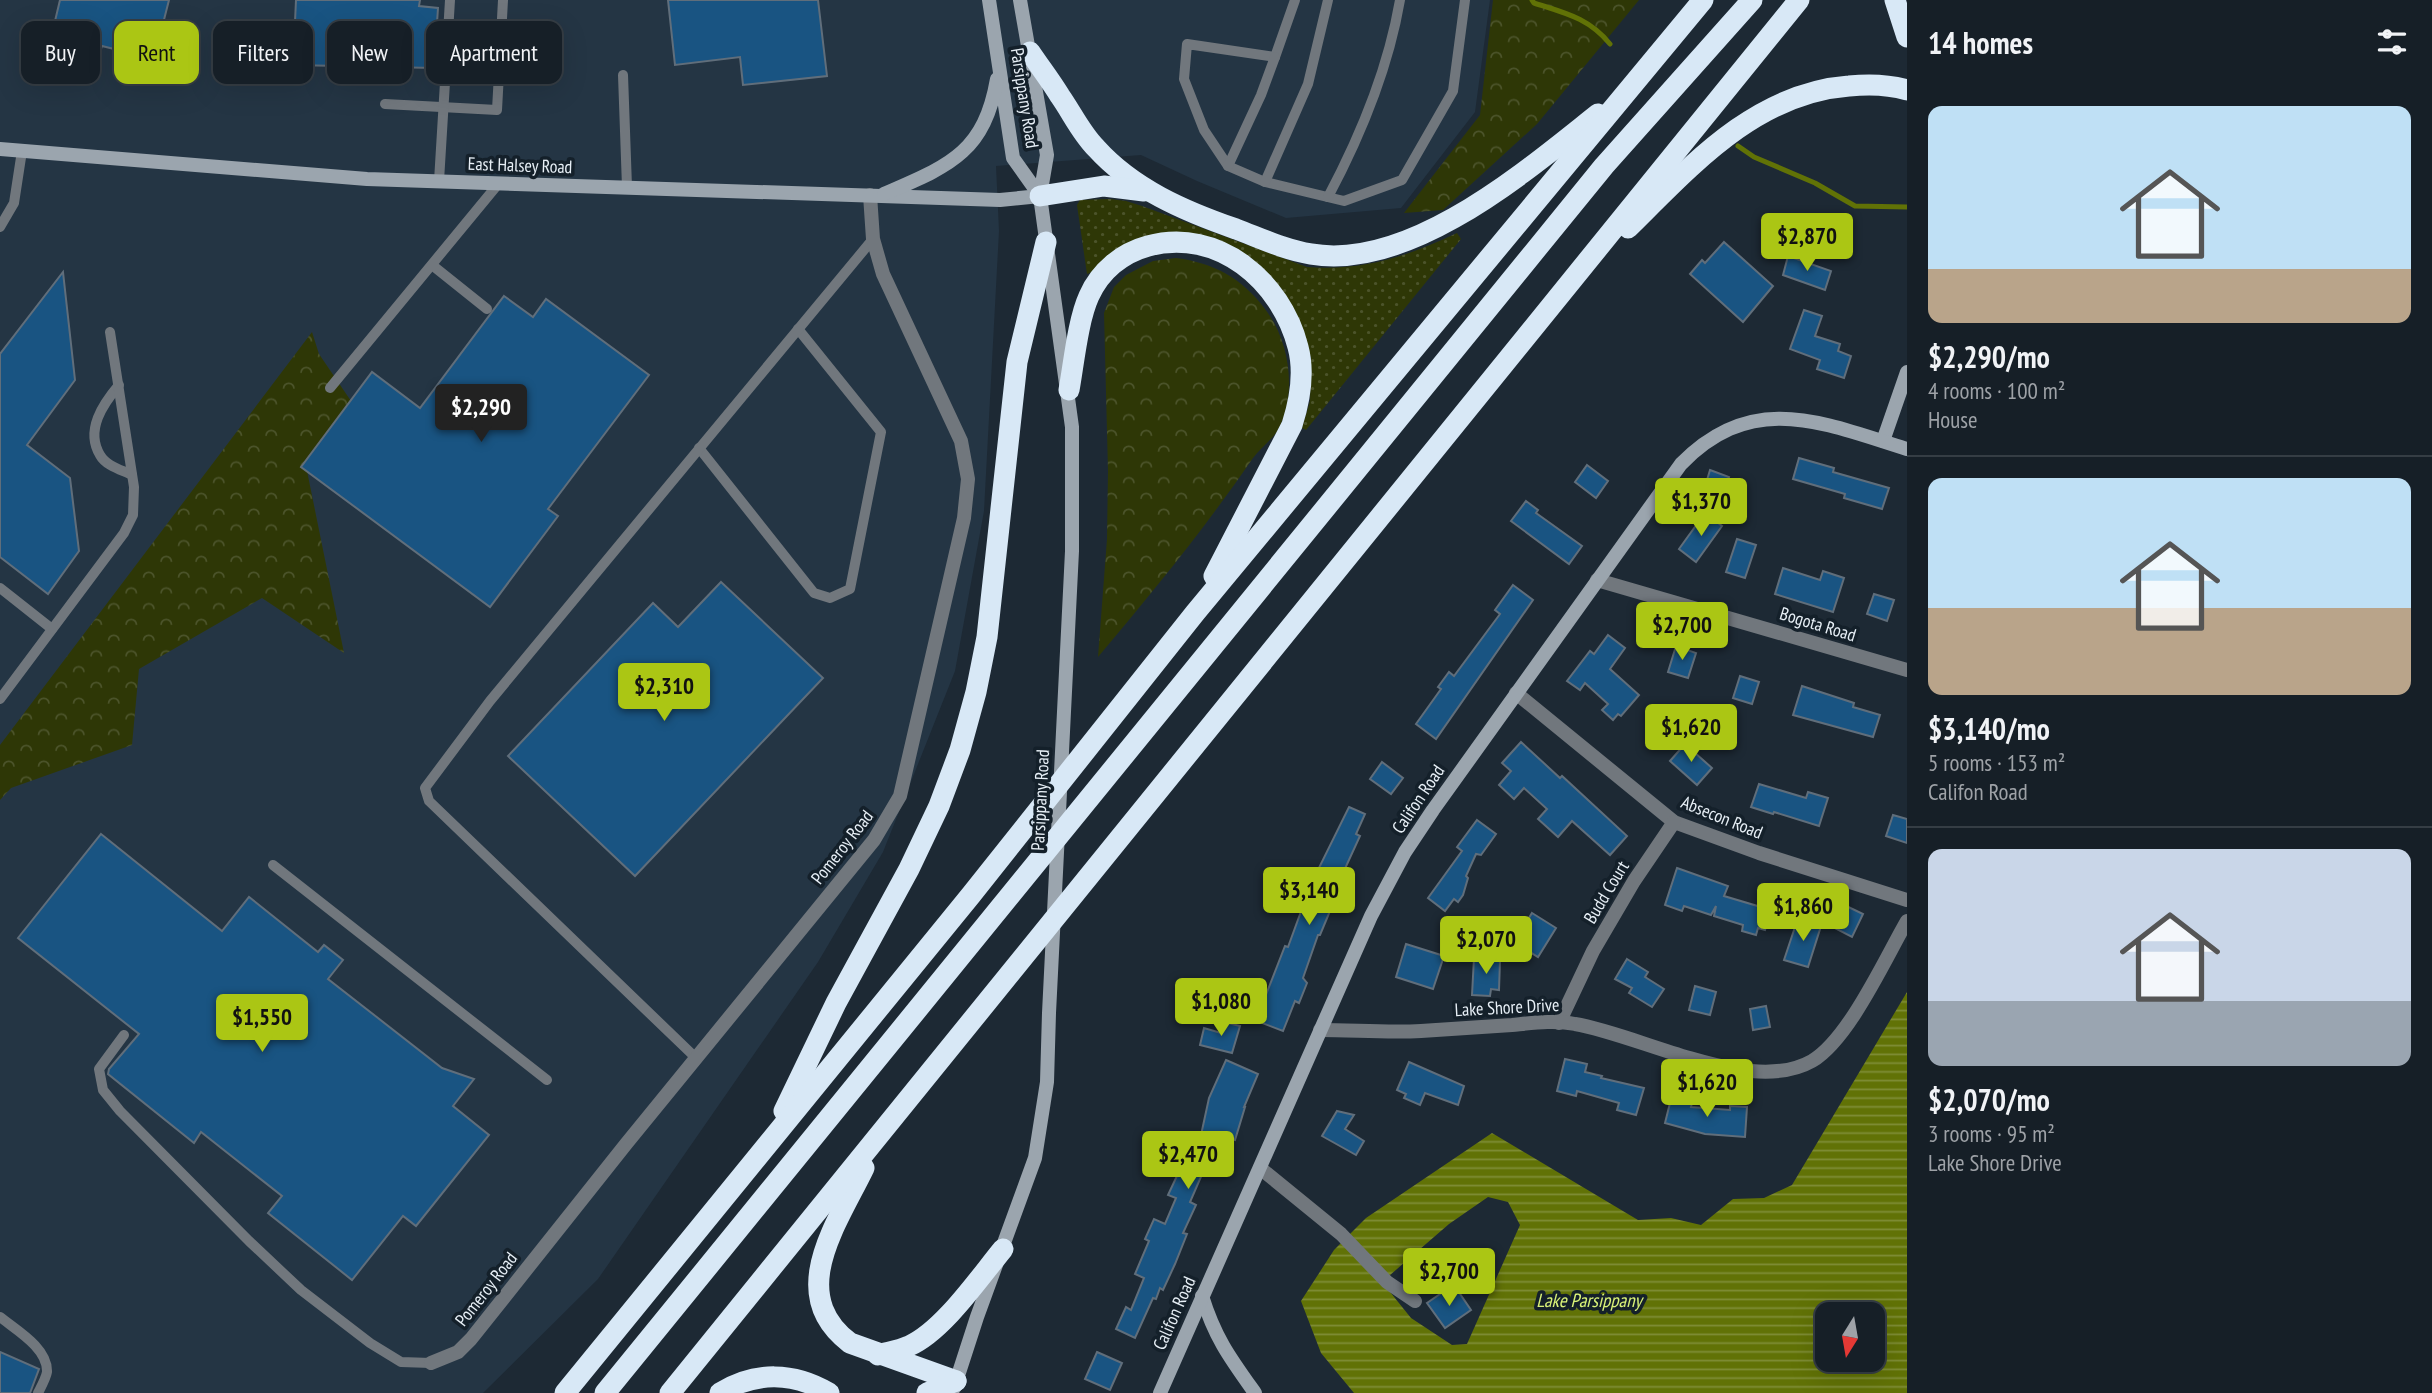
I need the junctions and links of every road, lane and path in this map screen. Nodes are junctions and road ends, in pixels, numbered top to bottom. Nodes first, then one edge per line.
1 (450, 0) edge
2 (503, 0) edge
3 (989, 0) edge
4 (1020, 0) edge
5 (1295, 0) edge
6 (1328, 0) edge
7 (1400, 0) edge
8 (1465, 0) edge
9 (1703, 0) edge
10 (1752, 0) edge
11 (1799, 0) edge
12 (1895, 0) edge
13 (1907, 37) edge
14 (1030, 52) junction
15 (1275, 57) junction
16 (999, 64) junction
17 (623, 75) dead end
18 (1633, 87) junction
19 (1907, 90) edge
20 (385, 104) dead end
21 (444, 107) junction
22 (0, 149) edge
23 (22, 151) junction
24 (1228, 166) junction
25 (439, 181) junction
26 (1265, 182) junction
27 (499, 183) junction
28 (627, 187) junction
29 (1146, 191) junction
30 (875, 195) junction
31 (1040, 196) junction
32 (1328, 197) junction
33 (0, 227) edge
34 (873, 239) junction
35 (1046, 242) junction
36 (432, 265) junction
37 (1556, 298) junction
38 (487, 309) dead end
39 (798, 329) junction
40 (110, 332) dead end
41 (1907, 372) edge
42 (118, 385) junction
43 (330, 388) dead end
44 (1069, 390) junction
45 (1883, 441) junction
46 (1906, 446) edge
47 (699, 448) junction
48 (132, 475) junction
49 (1597, 580) junction
50 (0, 588) edge
51 (1195, 613) junction
52 (52, 629) junction
53 (1907, 670) edge
54 (1516, 693) junction
55 (0, 699) edge
56 (1674, 822) junction
57 (272, 864) dead end
58 (1907, 900) edge
59 (1907, 921) edge
60 (1559, 1023) junction
61 (1320, 1030) junction
62 (124, 1035) dead end
63 (696, 1058) junction
64 (547, 1080) dead end
65 (881, 1135) junction
66 (769, 1143) junction
67 (1260, 1168) junction
68 (1003, 1249) junction
69 (1202, 1296) junction
70 (1415, 1301) dead end
71 (0, 1317) edge
72 (878, 1355) junction
73 (431, 1363) joint
74 (955, 1387) edge
75 (38, 1393) edge
76 (565, 1393) edge
77 (605, 1393) edge
78 (670, 1393) edge
79 (720, 1393) edge
80 (829, 1393) edge
81 (927, 1393) edge
82 (1160, 1393) edge
83 (1255, 1393) edge

1 - 21 lane
2 - 21 lane
3 - 16 main road, Parsippany Road
4 - 14 main road, Parsippany Road
5 - 15 lane
6 - 26 lane
7 - 32 lane
8 - 32 lane
9 - 18 highway
10 - 77 highway
11 - 37 highway
12 - 13 highway
14 - 29 highway
14 - 31 main road, Parsippany Road
15 - 24 lane
15 - 24 lane
16 - 30 main road
16 - 31 main road, Parsippany Road
17 - 28 lane
18 - 29 highway
18 - 51 highway
19 - 37 highway
20 - 21 lane
21 - 25 lane
22 - 23 main road, East Halsey Road
23 - 25 main road, East Halsey Road
23 - 33 lane
24 - 26 lane
25 - 27 main road, East Halsey Road
26 - 32 lane
27 - 28 main road, East Halsey Road
27 - 36 lane
28 - 30 main road, East Halsey Road
29 - 31 highway
30 - 31 main road, East Halsey Road
30 - 34 street, Pomeroy Road
31 - 35 main road, Parsippany Road
34 - 39 lane
34 - 63 street, Pomeroy Road
35 - 44 main road, Parsippany Road
35 - 66 highway
36 - 38 lane
36 - 43 lane
37 - 65 highway
39 - 47 lane
39 - 47 lane
40 - 42 lane
41 - 45 main road
42 - 48 lane
42 - 48 lane
44 - 51 highway
44 - 68 main road, Parsippany Road
45 - 46 main road, Califon Road
45 - 49 main road, Califon Road
47 - 63 lane
48 - 52 lane
49 - 53 street, Bogota Road
49 - 54 main road, Califon Road
50 - 52 lane
51 - 66 highway
52 - 55 lane
54 - 56 street, Absecon Road
54 - 61 main road, Califon Road
56 - 58 street, Absecon Road
56 - 60 street, Budd Court
57 - 64 lane
59 - 60 street, Lake Shore Drive
60 - 61 street, Lake Shore Drive
61 - 67 main road, Califon Road
62 - 73 lane
63 - 73 street, Pomeroy Road
65 - 72 highway
65 - 78 highway
66 - 76 highway
67 - 69 main road, Califon Road
67 - 70 street
68 - 72 highway
68 - 74 main road, Parsippany Road
69 - 82 main road, Califon Road
69 - 83 main road
71 - 75 lane
72 - 74 highway
74 - 81 highway
79 - 80 highway

